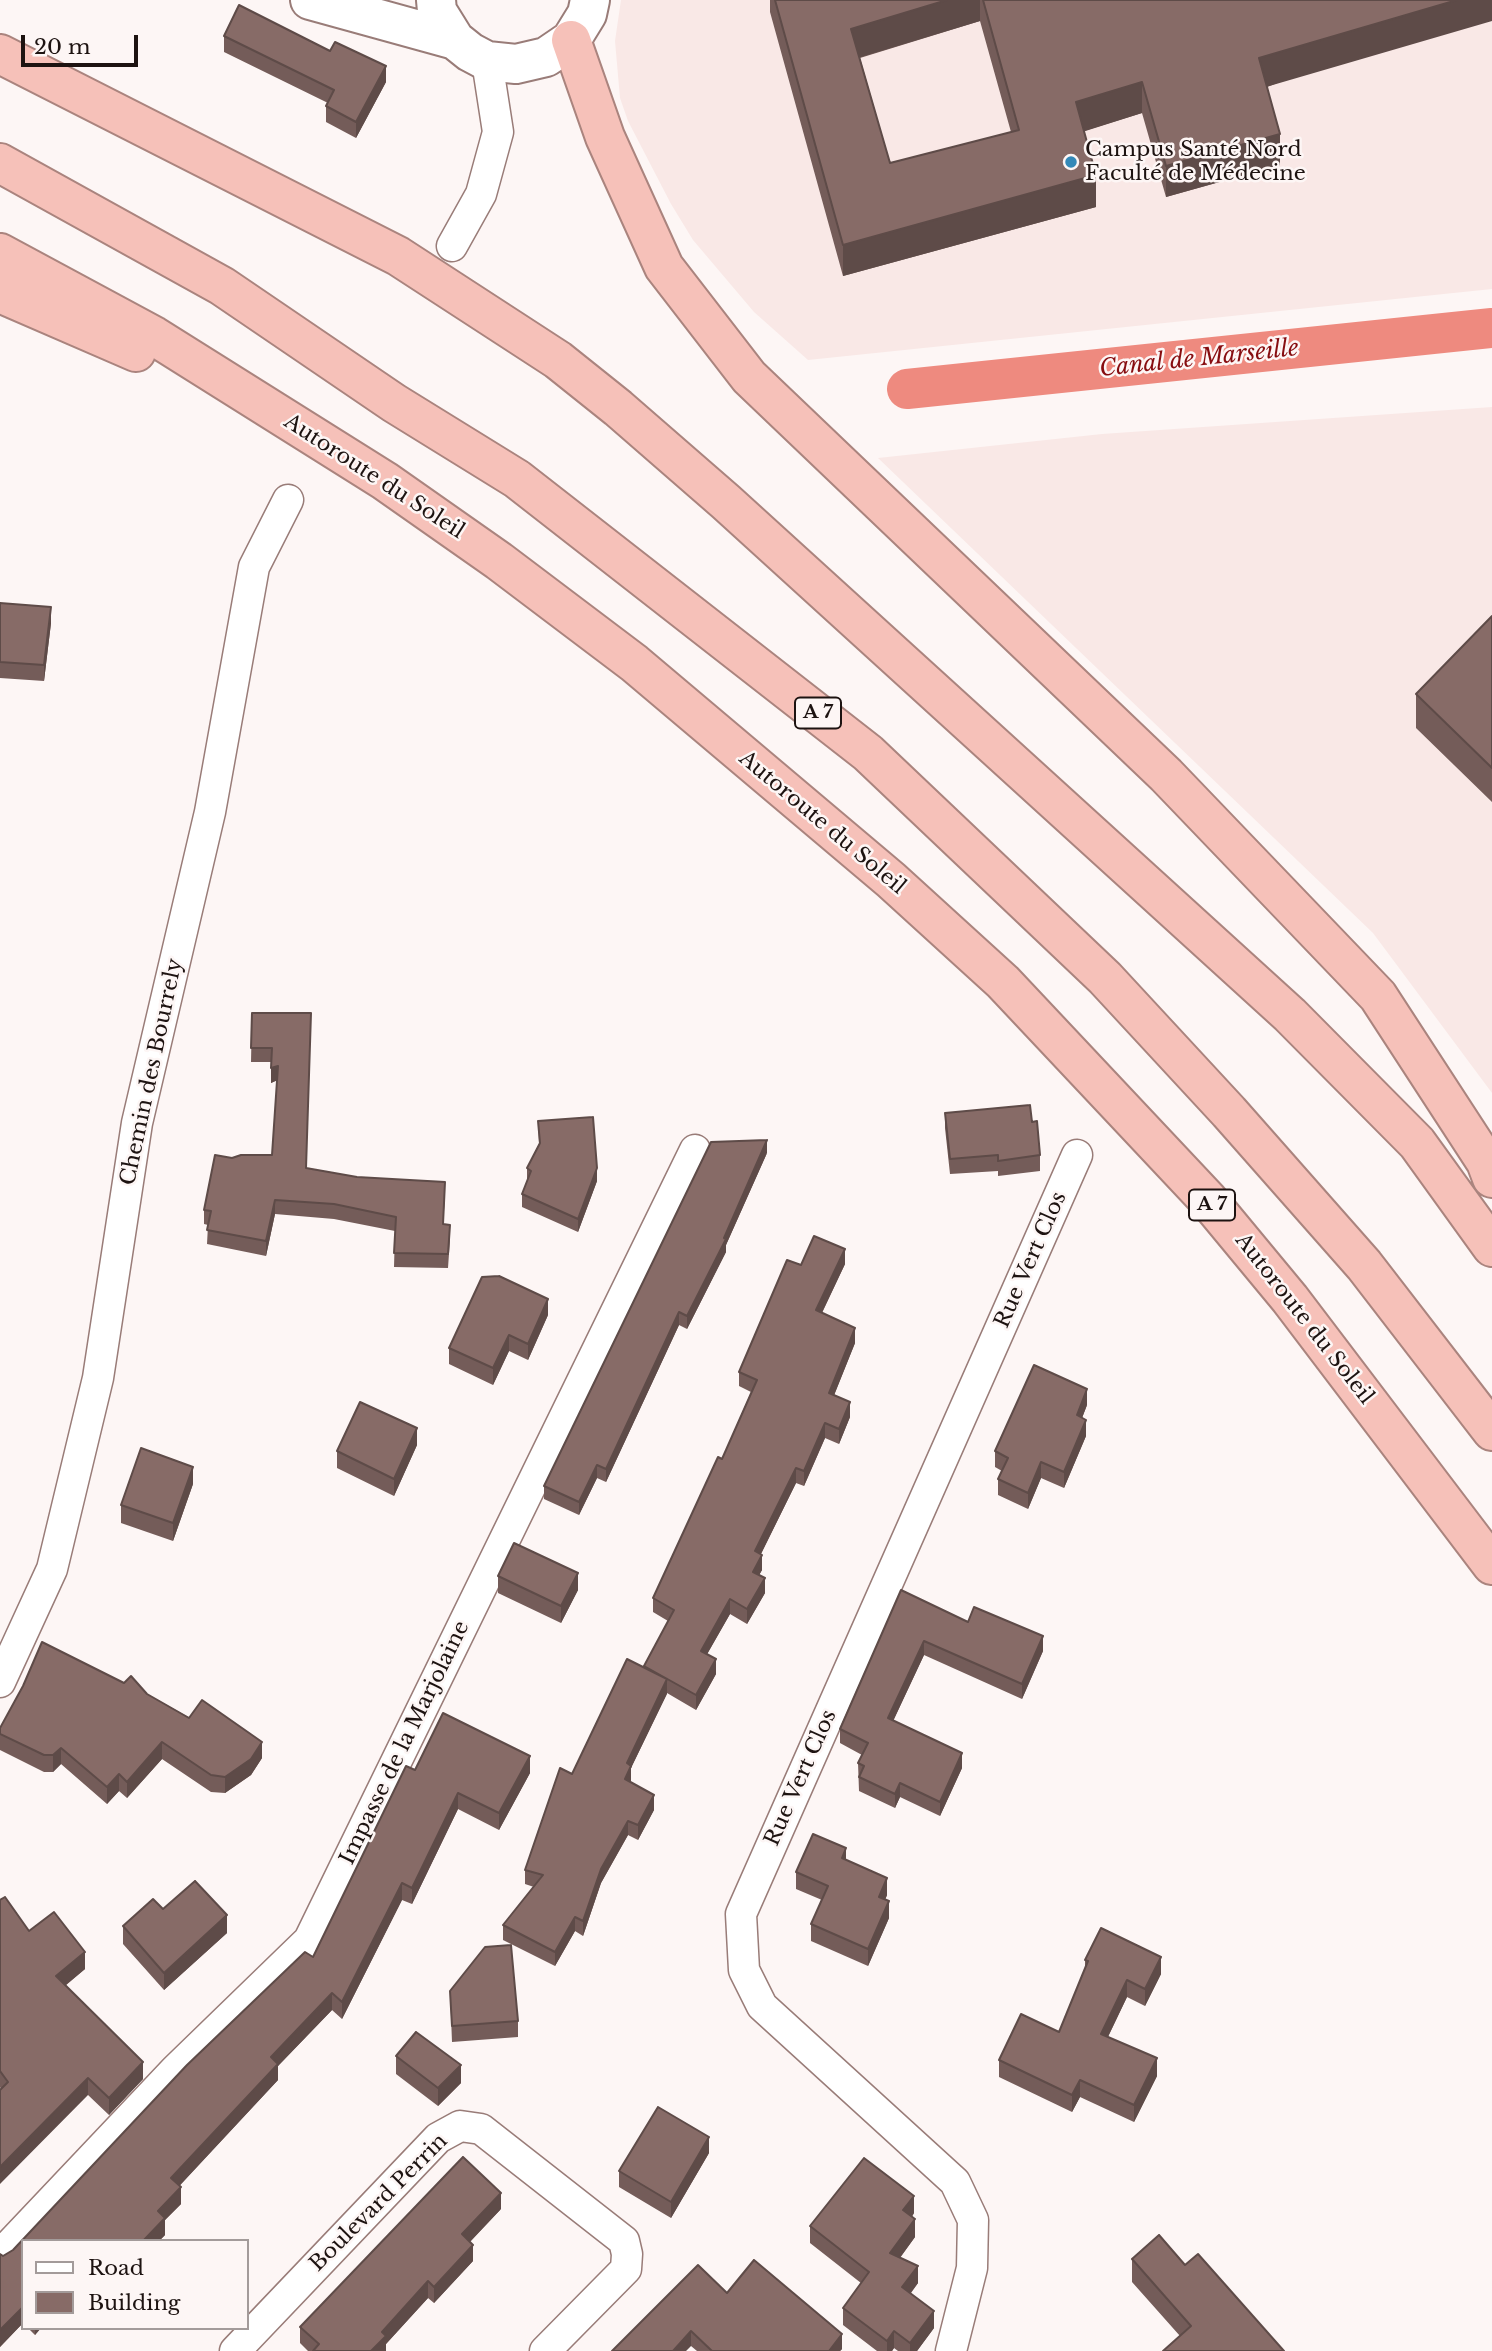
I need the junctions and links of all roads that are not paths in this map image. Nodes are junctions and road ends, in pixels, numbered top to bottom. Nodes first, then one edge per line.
1 (310, 0) edge
2 (436, 0) edge
3 (590, 0) edge
4 (571, 40) junction
5 (471, 50) junction
6 (0, 54) edge
7 (0, 163) edge
8 (452, 246) dead end
9 (0, 253) edge
10 (0, 293) edge
11 (280, 415) junction
12 (288, 500) dead end
13 (695, 1150) dead end
14 (1077, 1155) dead end
15 (1492, 1178) edge
16 (1492, 1247) edge
17 (1492, 1431) edge
18 (1492, 1565) edge
19 (0, 1682) edge
20 (0, 2255) edge
21 (235, 2351) edge
22 (545, 2351) edge
23 (951, 2351) edge

1 - 5 street
2 - 5 street
3 - 4 street
4 - 5 street
4 - 15 highway
5 - 8 street
6 - 16 highway
7 - 17 highway, A 7
9 - 11 highway, Autoroute du Soleil / A 7
10 - 11 highway
11 - 18 highway, Autoroute du Soleil / A 7
12 - 19 street, Chemin des Bourrely
13 - 20 street, Impasse de la Marjolaine
14 - 23 street, Rue Vert Clos
21 - 22 street, Boulevard Perrin

